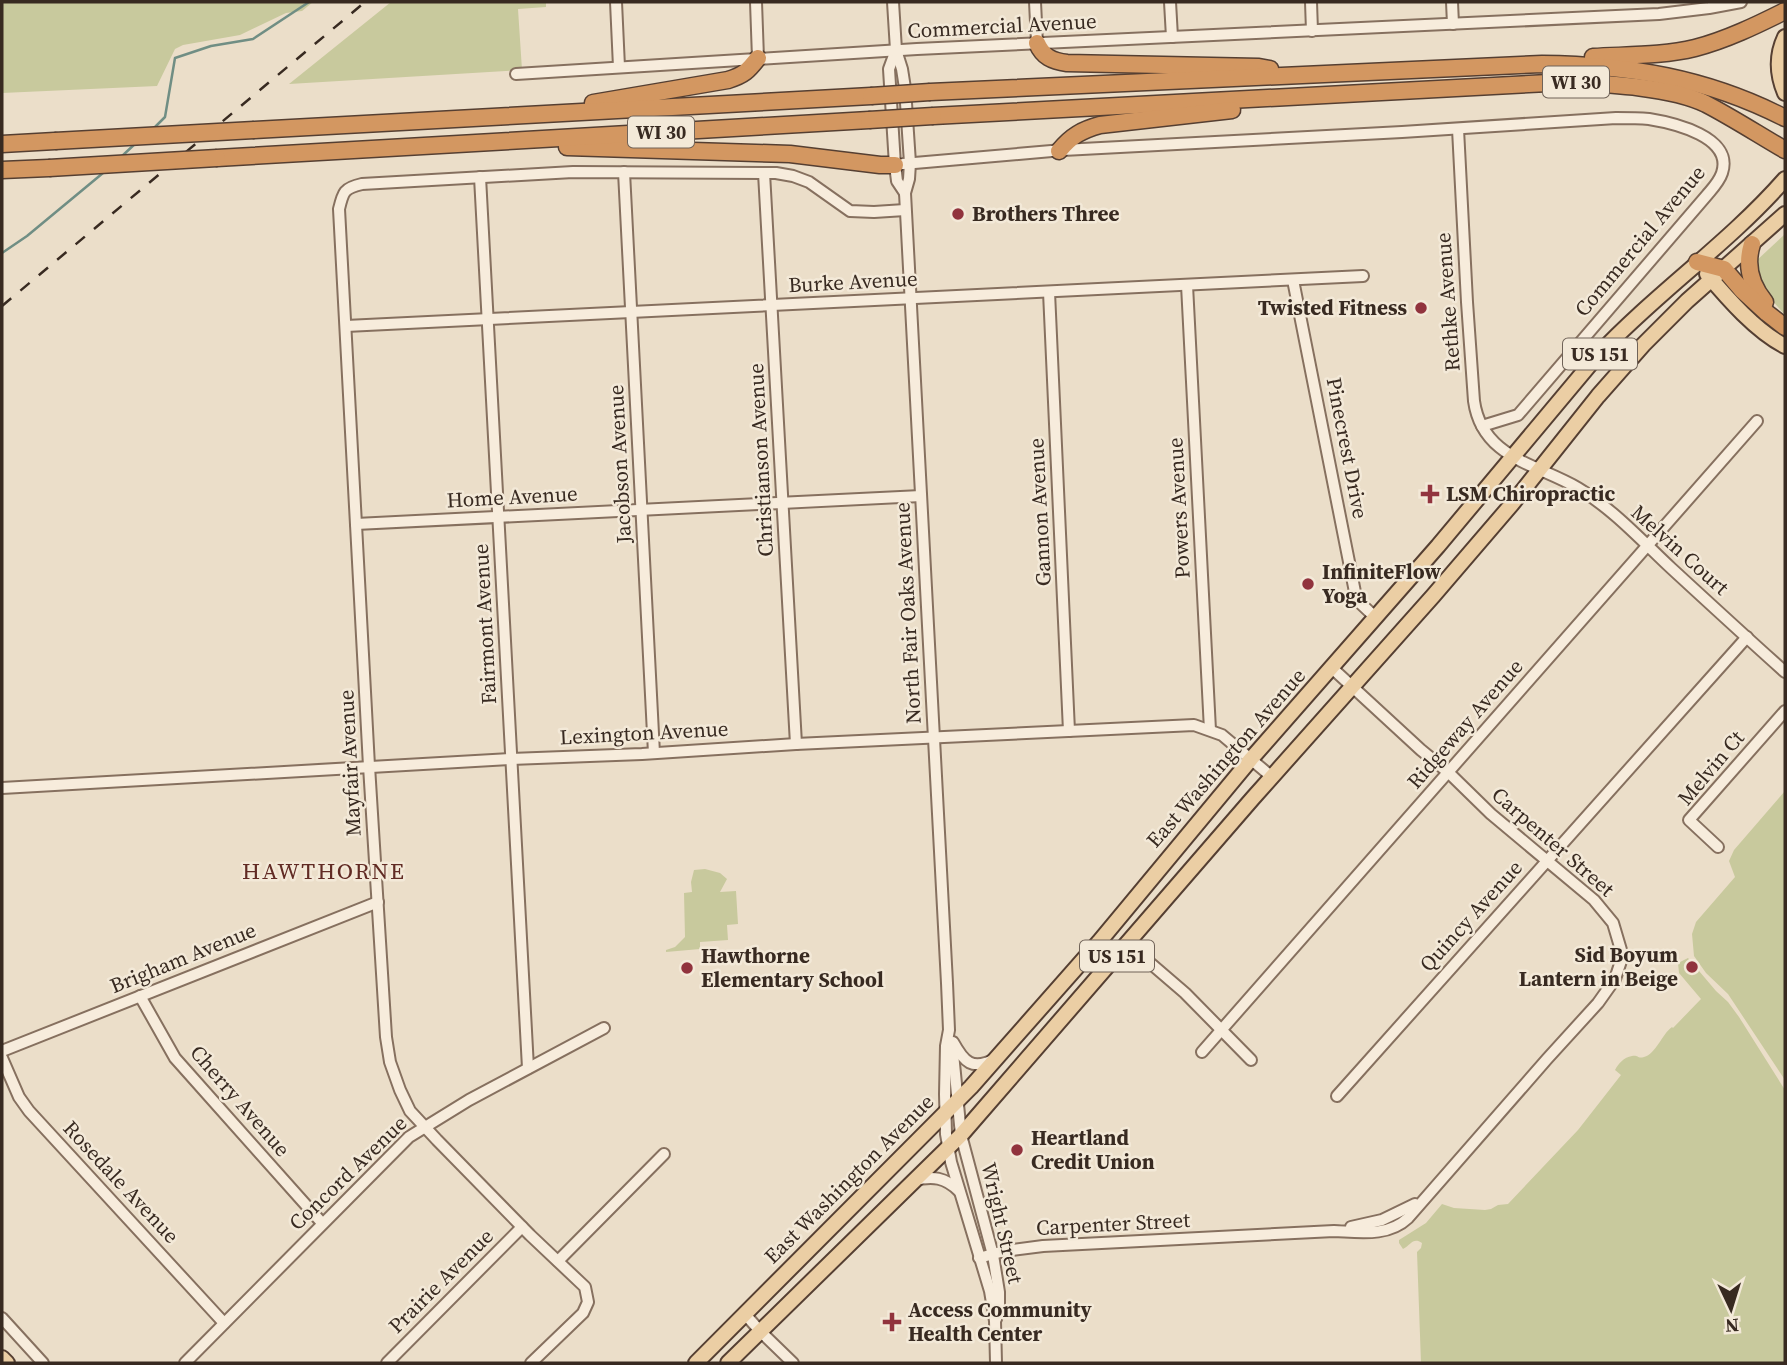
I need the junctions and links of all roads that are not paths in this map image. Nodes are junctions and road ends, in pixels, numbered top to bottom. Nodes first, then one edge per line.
1 (616, 2) edge
2 (756, 2) edge
3 (893, 2) edge
4 (1035, 2) edge
5 (1170, 2) edge
6 (1311, 2) edge
7 (1452, 2) edge
8 (1741, 2) edge
9 (1785, 11) edge
10 (1453, 24) junction
11 (1312, 31) junction
12 (1172, 37) junction
13 (1785, 37) edge
14 (1037, 43) junction
15 (896, 50) junction
16 (758, 58) junction
17 (1542, 64) junction
18 (619, 67) junction
19 (516, 74) dead end
20 (1292, 75) junction
21 (1446, 88) junction
22 (1785, 93) edge
23 (1704, 103) junction
24 (512, 116) junction
25 (1785, 118) edge
26 (1458, 129) junction
27 (1785, 141) edge
28 (6, 144) edge
29 (453, 144) junction
30 (1059, 150) junction
31 (1785, 150) edge
32 (902, 164) junction
33 (2, 170) edge
34 (624, 172) junction
35 (764, 173) junction
36 (480, 177) junction
37 (1781, 183) edge
38 (905, 210) junction
39 (1785, 214) edge
40 (1752, 244) junction
41 (1697, 262) junction
42 (1718, 274) junction
43 (1363, 276) dead end
44 (1293, 280) junction
45 (1187, 285) junction
46 (1049, 292) junction
47 (910, 298) junction
48 (772, 305) junction
49 (632, 312) junction
50 (488, 319) junction
51 (1784, 325) edge
52 (346, 326) junction
53 (1785, 346) edge
54 (1757, 421) dead end
55 (1482, 426) junction
56 (1513, 456) junction
57 (1539, 469) junction
58 (921, 496) junction
59 (783, 503) junction
60 (642, 510) junction
61 (498, 517) junction
62 (356, 524) junction
63 (1647, 545) junction
64 (1375, 617) junction
65 (1746, 637) junction
66 (1332, 668) junction
67 (1785, 673) edge
68 (1353, 687) junction
69 (1785, 711) edge
70 (1210, 730) junction
71 (1069, 732) junction
72 (933, 738) junction
73 (796, 744) junction
74 (654, 754) junction
75 (511, 759) junction
76 (1251, 759) junction
77 (369, 766) junction
78 (1448, 772) junction
79 (1272, 777) junction
80 (2, 788) edge
81 (1718, 846) dead end
82 (1547, 860) junction
83 (378, 902) junction
84 (1128, 944) junction
85 (140, 996) junction
86 (604, 1028) dead end
87 (1222, 1029) junction
88 (950, 1035) junction
89 (2, 1051) edge
90 (1202, 1052) dead end
91 (997, 1057) junction
92 (2, 1058) edge
93 (1251, 1060) dead end
94 (528, 1068) junction
95 (1337, 1096) dead end
96 (957, 1102) junction
97 (945, 1114) junction
98 (424, 1126) junction
99 (961, 1135) junction
100 (948, 1147) junction
101 (664, 1154) dead end
102 (914, 1180) junction
103 (960, 1192) junction
104 (322, 1223) junction
105 (522, 1227) junction
106 (993, 1255) junction
107 (979, 1258) junction
108 (558, 1261) junction
109 (744, 1313) junction
110 (2, 1318) edge
111 (995, 1321) junction
112 (224, 1324) junction
113 (760, 1331) junction
114 (2, 1358) edge
115 (7, 1363) edge
116 (43, 1363) edge
117 (185, 1363) edge
118 (387, 1363) edge
119 (531, 1363) edge
120 (695, 1363) edge
121 (728, 1363) edge
122 (793, 1363) edge
123 (996, 1363) edge

1 - 18 street
2 - 16 street
3 - 15 street, North Fair Oaks Avenue
4 - 14 street
5 - 12 street
6 - 11 street
7 - 10 street
8 - 10 street, Commercial Avenue
9 - 17 highway
10 - 11 street, Commercial Avenue
11 - 12 street, Commercial Avenue
12 - 14 street, Commercial Avenue
13 - 22 main road
14 - 15 street, Commercial Avenue
14 - 20 highway
15 - 16 street, Commercial Avenue
15 - 32 street, North Fair Oaks Avenue
16 - 18 street, Commercial Avenue
16 - 24 highway
17 - 20 highway, WI 30
17 - 25 highway, WI 30
18 - 19 street, Commercial Avenue
20 - 24 highway, WI 30, bridge
21 - 23 highway, WI 30
21 - 29 highway, WI 30, bridge
21 - 30 highway
23 - 27 main road, WI 30
23 - 31 highway
24 - 28 highway, WI 30, bridge
26 - 30 street, Commercial Avenue
26 - 55 street, Rethke Avenue
26 - 55 street, Commercial Avenue
29 - 32 highway
29 - 33 highway, WI 30, bridge
30 - 32 street, Commercial Avenue
32 - 38 street, North Fair Oaks Avenue
34 - 35 street
34 - 36 street
34 - 49 street, Jacobson Avenue
35 - 38 street
35 - 48 street, Christianson Avenue
36 - 50 street, Fairmont Avenue
36 - 52 street, Mayfair Avenue
37 - 41 main road, East Washington Avenue / US 151
38 - 47 street, North Fair Oaks Avenue
39 - 40 main road, US 151
40 - 42 main road, US 151
40 - 51 highway
41 - 42 highway
41 - 56 main road, East Washington Avenue / US 151
42 - 51 highway
42 - 53 main road
42 - 57 main road, US 151
43 - 44 street, Burke Avenue
44 - 45 street, Burke Avenue
44 - 64 street, Pinecrest Drive
45 - 46 street, Burke Avenue
45 - 70 street, Powers Avenue
46 - 47 street, Burke Avenue
46 - 71 street, Gannon Avenue
47 - 48 street, Burke Avenue
47 - 58 street, North Fair Oaks Avenue
48 - 49 street, Burke Avenue
48 - 59 street, Christianson Avenue
49 - 50 street, Burke Avenue
49 - 60 street, Jacobson Avenue
50 - 52 street, Burke Avenue
50 - 61 street, Fairmont Avenue
52 - 62 street, Mayfair Avenue
54 - 63 street, Ridgeway Avenue
55 - 56 street, Rethke Avenue
56 - 57 street, Melvin Court
56 - 64 main road, East Washington Avenue / US 151
57 - 63 street, Melvin Court
57 - 68 main road, US 151
58 - 59 street, Home Avenue
58 - 72 street, North Fair Oaks Avenue
59 - 60 street, Home Avenue
59 - 73 street, Christianson Avenue
60 - 61 street, Home Avenue
60 - 74 street, Jacobson Avenue
61 - 62 street, Home Avenue
61 - 75 street, Fairmont Avenue
62 - 77 street, Mayfair Avenue
63 - 65 street, Melvin Court
63 - 78 street, Ridgeway Avenue
64 - 66 main road, East Washington Avenue / US 151
65 - 67 street, Melvin Court
65 - 82 street, Quincy Avenue
66 - 68 street, Carpenter Street
66 - 76 main road, East Washington Avenue / US 151
68 - 78 street, Carpenter Street
68 - 79 main road, US 151
69 - 81 street, Melvin Ct
70 - 71 street, Lexington Avenue
70 - 76 street, Lexington Avenue
71 - 72 street, Lexington Avenue
72 - 73 street, Lexington Avenue
72 - 88 street, North Fair Oaks Avenue
73 - 74 street, Lexington Avenue
74 - 75 street, Lexington Avenue
75 - 77 street, Lexington Avenue
75 - 94 street, Fairmont Avenue
76 - 79 street, Lexington Avenue
76 - 91 main road, East Washington Avenue / US 151
77 - 80 street, Lexington Avenue
77 - 83 street, Mayfair Avenue
78 - 82 street, Carpenter Street
78 - 87 street, Ridgeway Avenue
79 - 84 main road, US 151
82 - 95 street, Quincy Avenue
82 - 106 street, Carpenter Street
83 - 85 street, Brigham Avenue
83 - 98 street, Mayfair Avenue
84 - 87 street
84 - 99 main road, US 151
85 - 89 street, Brigham Avenue
85 - 104 street, Cherry Avenue
86 - 94 street, Concord Avenue
87 - 90 street, Ridgeway Avenue
87 - 93 street
88 - 91 street
88 - 96 street, North Fair Oaks Avenue
88 - 97 street, North Fair Oaks Avenue
91 - 96 main road, East Washington Avenue / US 151
92 - 112 street, Rosedale Avenue
94 - 98 street, Concord Avenue
96 - 97 main road, East Washington Avenue / US 151
96 - 99 street, North Fair Oaks Avenue
97 - 100 street, North Fair Oaks Avenue
97 - 109 main road, East Washington Avenue / US 151
98 - 104 street, Concord Avenue
98 - 105 street, Mayfair Avenue
99 - 100 main road, US 151
99 - 106 street, Wright Street
100 - 102 main road, US 151
100 - 103 street, Wright Street
101 - 108 street
102 - 103 street
102 - 113 main road, US 151
103 - 107 street, Wright Street
104 - 112 street, Concord Avenue
105 - 108 street, Mayfair Avenue
105 - 118 street, Prairie Avenue
106 - 107 street, Carpenter Street
106 - 111 street, Wright Street
107 - 111 street, Wright Street
108 - 119 street, Mayfair Avenue
109 - 113 street
109 - 120 main road, East Washington Avenue / US 151
110 - 116 street
111 - 123 street, Wright Street
112 - 117 street, Concord Avenue
113 - 121 main road, US 151
113 - 122 street
114 - 115 main road

